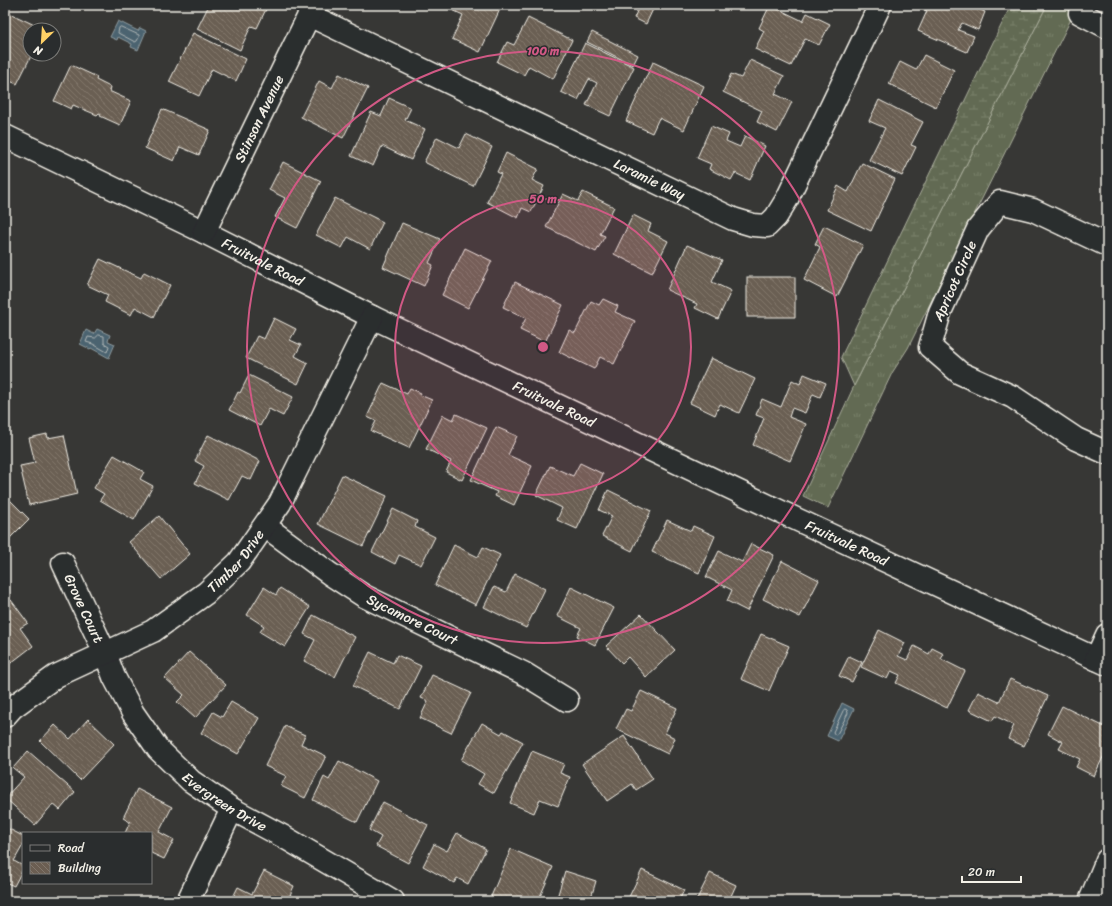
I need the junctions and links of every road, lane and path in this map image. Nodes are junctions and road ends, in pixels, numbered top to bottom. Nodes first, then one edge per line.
1 (880, 5) edge
2 (312, 10) edge
3 (1080, 13) dead end
4 (1107, 27) edge
5 (5, 136) edge
6 (204, 232) junction
7 (1107, 245) edge
8 (372, 316) junction
9 (1107, 454) edge
10 (265, 526) junction
11 (63, 562) dead end
12 (1107, 635) edge
13 (105, 653) junction
14 (1101, 662) edge
15 (567, 700) dead end
16 (5, 716) edge
17 (232, 809) junction
18 (1107, 860) edge
19 (188, 901) edge
20 (393, 901) edge
21 (1090, 901) edge

1 - 2 street, Laramie Way
2 - 6 street, Stinson Avenue
3 - 4 street
5 - 6 street, Fruitvale Road
6 - 8 street, Fruitvale Road
7 - 9 street, Apricot Circle
8 - 10 street, Timber Drive
8 - 14 street, Fruitvale Road
10 - 13 street, Timber Drive
10 - 15 street, Sycamore Court
11 - 13 street, Grove Court
12 - 14 street
13 - 16 street, Timber Drive
13 - 17 street, Evergreen Drive
17 - 19 street
17 - 20 street, Evergreen Drive
18 - 21 street

